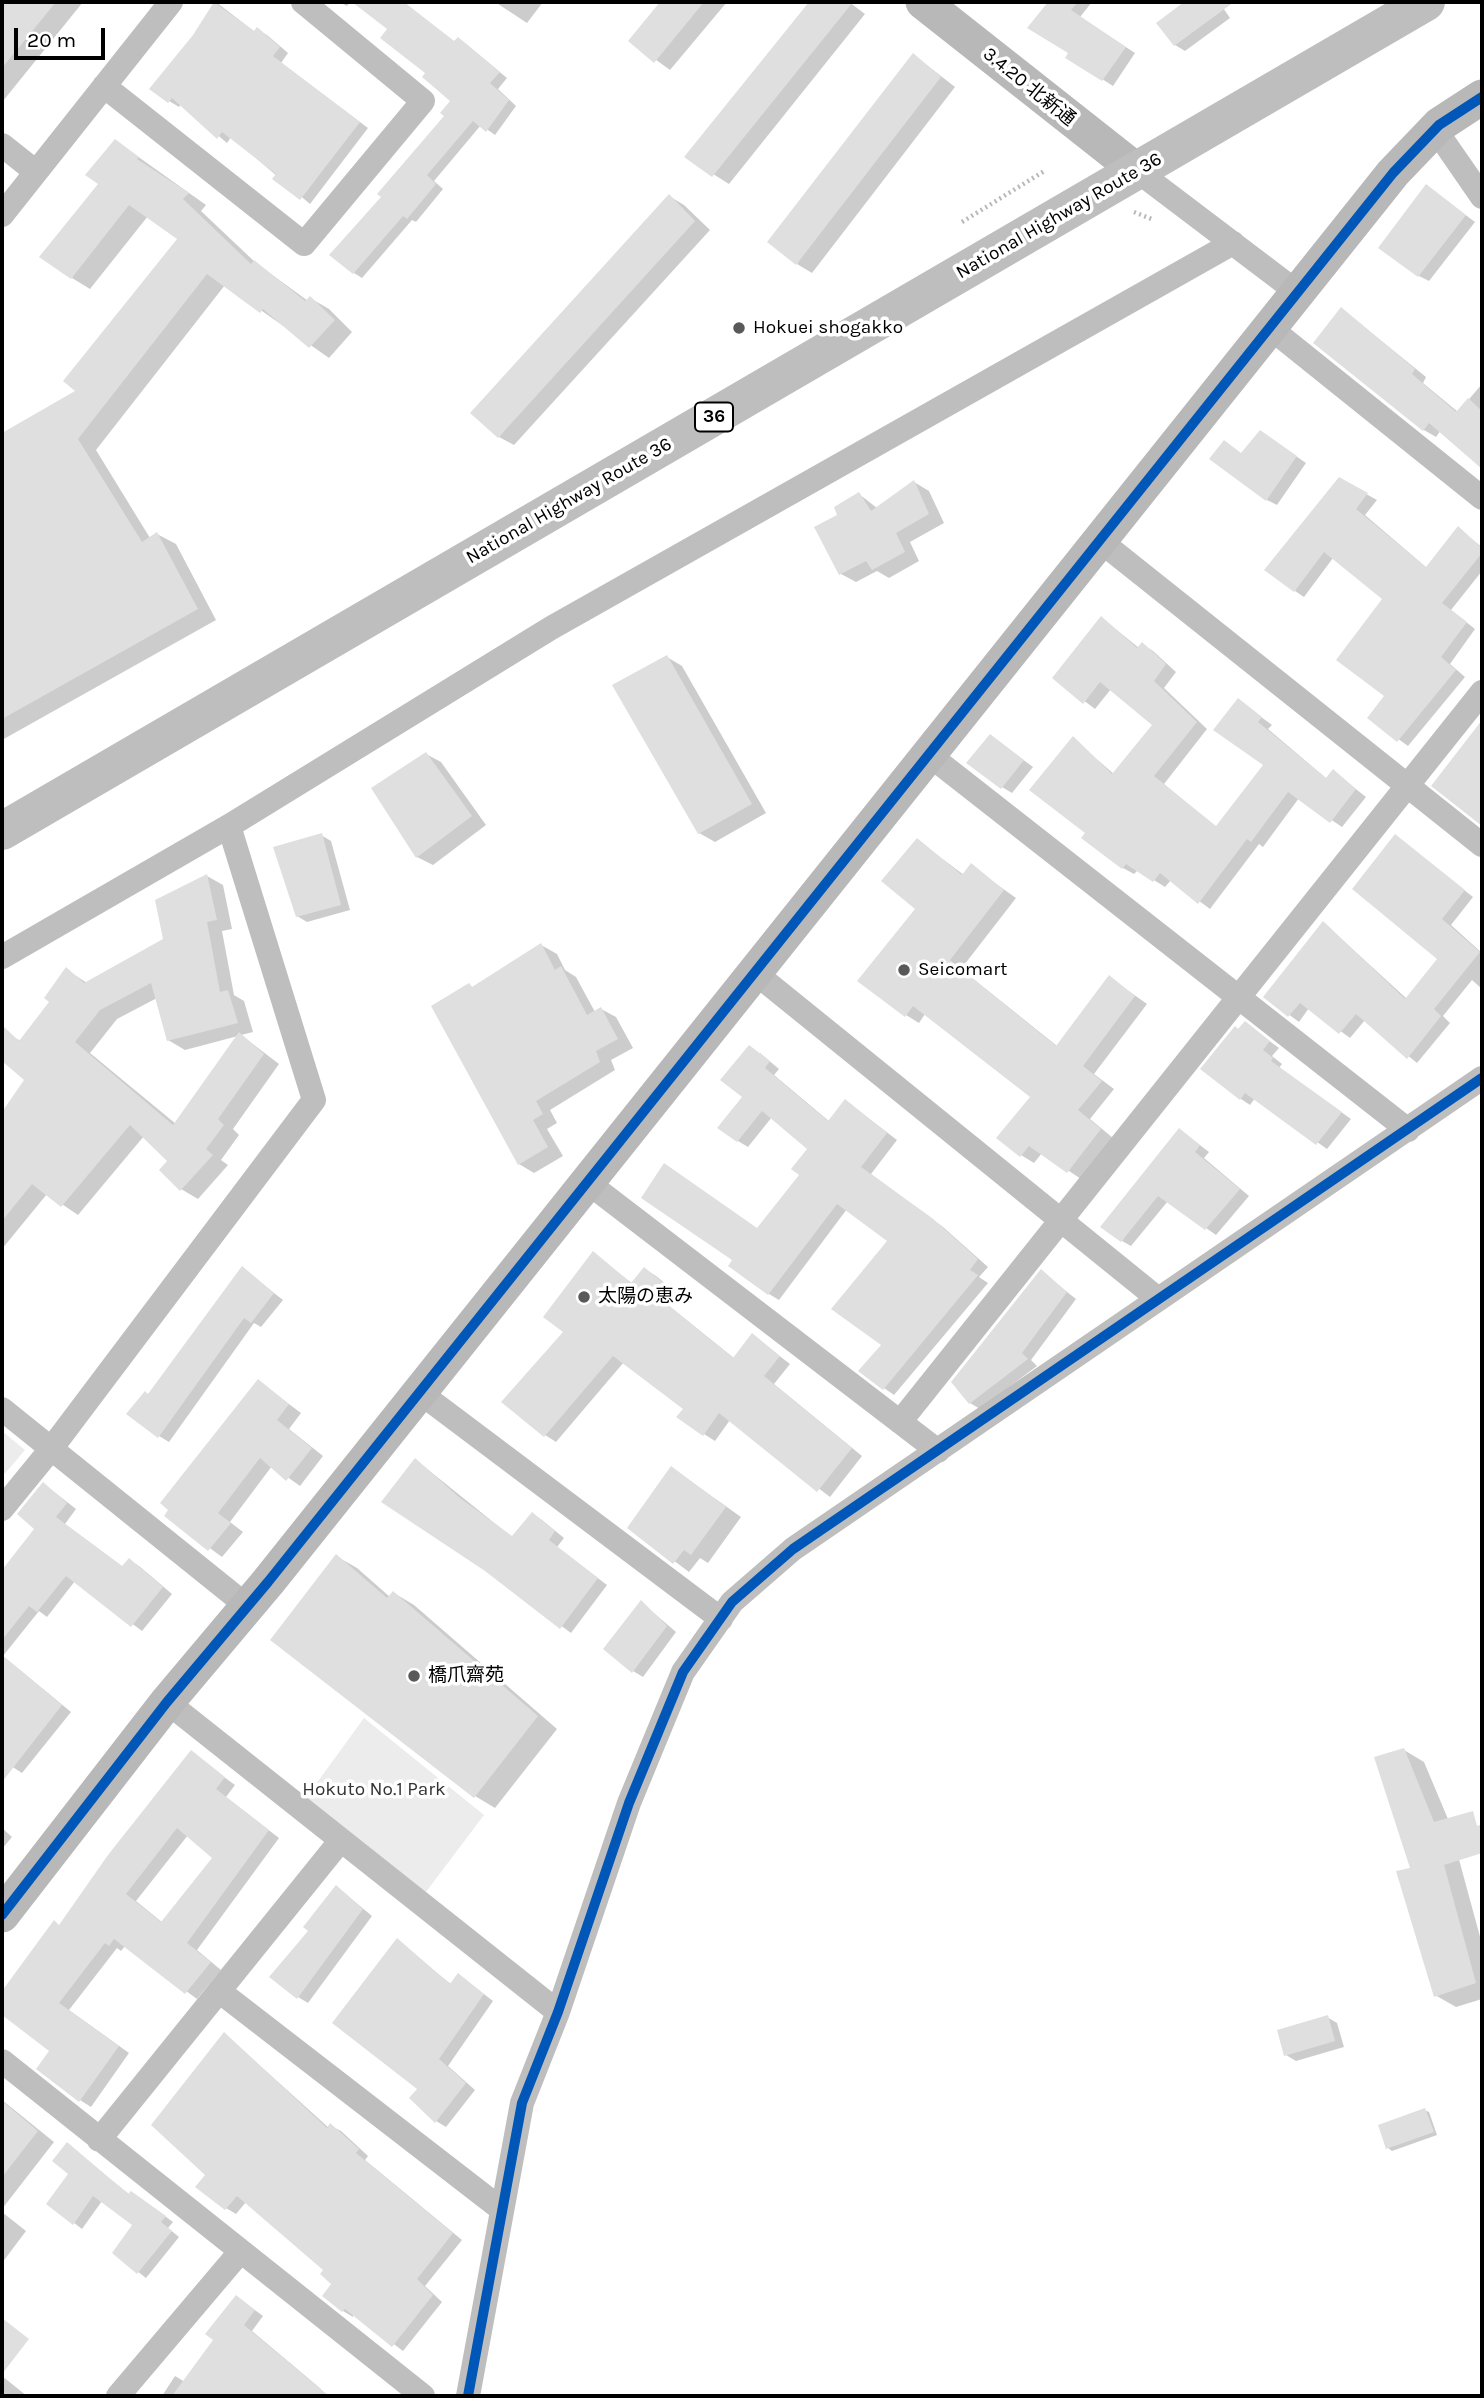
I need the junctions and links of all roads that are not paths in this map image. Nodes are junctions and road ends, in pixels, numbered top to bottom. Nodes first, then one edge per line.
1 (172, 2) edge
2 (303, 2) edge
3 (923, 2) edge
4 (1426, 2) edge
5 (104, 86) junction
6 (1482, 97) edge
7 (1435, 130) junction
8 (2, 145) edge
9 (1136, 170) junction
10 (36, 172) junction
11 (1482, 197) edge
12 (2, 215) edge
13 (1233, 243) junction
14 (1297, 292) junction
15 (1269, 327) junction
16 (1482, 498) edge
17 (1099, 540) junction
18 (1482, 692) edge
19 (928, 754) junction
20 (1409, 784) junction
21 (229, 826) junction
22 (2, 831) edge
23 (1482, 845) edge
24 (2, 957) edge
25 (754, 972) junction
26 (1240, 995) junction
27 (1482, 1079) edge
28 (1408, 1130) junction
29 (587, 1182) junction
30 (1059, 1222) junction
31 (1157, 1298) junction
32 (419, 1392) junction
33 (2, 1409) edge
34 (900, 1422) junction
35 (51, 1449) junction
36 (938, 1451) junction
37 (2, 1509) edge
38 (247, 1606) junction
39 (721, 1619) junction
40 (167, 1702) junction
41 (341, 1840) junction
42 (2, 1915) edge
43 (219, 1991) junction
44 (558, 2012) junction
45 (2, 2061) edge
46 (99, 2140) junction
47 (501, 2209) junction
48 (240, 2252) junction
49 (118, 2396) edge
50 (423, 2396) edge
51 (468, 2396) edge

1 - 5 street
2 - 5 street
3 - 9 street, 3.4.20 北新通
4 - 9 highway, National Highway Route 36 / 36
5 - 10 street
6 - 7 street
7 - 11 street
7 - 14 street
8 - 10 street
9 - 13 street
9 - 22 highway, National Highway Route 36 / 36
10 - 12 street
13 - 14 street
13 - 21 street
14 - 15 street
15 - 16 street
15 - 17 street
17 - 19 street
17 - 20 street
18 - 20 street
19 - 25 street
19 - 26 street
20 - 23 street
20 - 26 street
21 - 24 street
21 - 35 street
25 - 29 street
25 - 30 street
26 - 28 street
26 - 30 street
27 - 28 street
28 - 31 street
29 - 32 street
29 - 34 street
30 - 31 street
30 - 34 street
31 - 36 street
32 - 38 street
32 - 39 street
33 - 35 street
34 - 36 street
35 - 37 street
35 - 38 street
36 - 39 street
38 - 40 street
39 - 44 street
40 - 41 street
40 - 42 street
41 - 43 street
41 - 44 street
43 - 46 street
43 - 47 street
44 - 47 street
45 - 46 street
46 - 48 street
47 - 51 street
48 - 49 street
48 - 50 street

